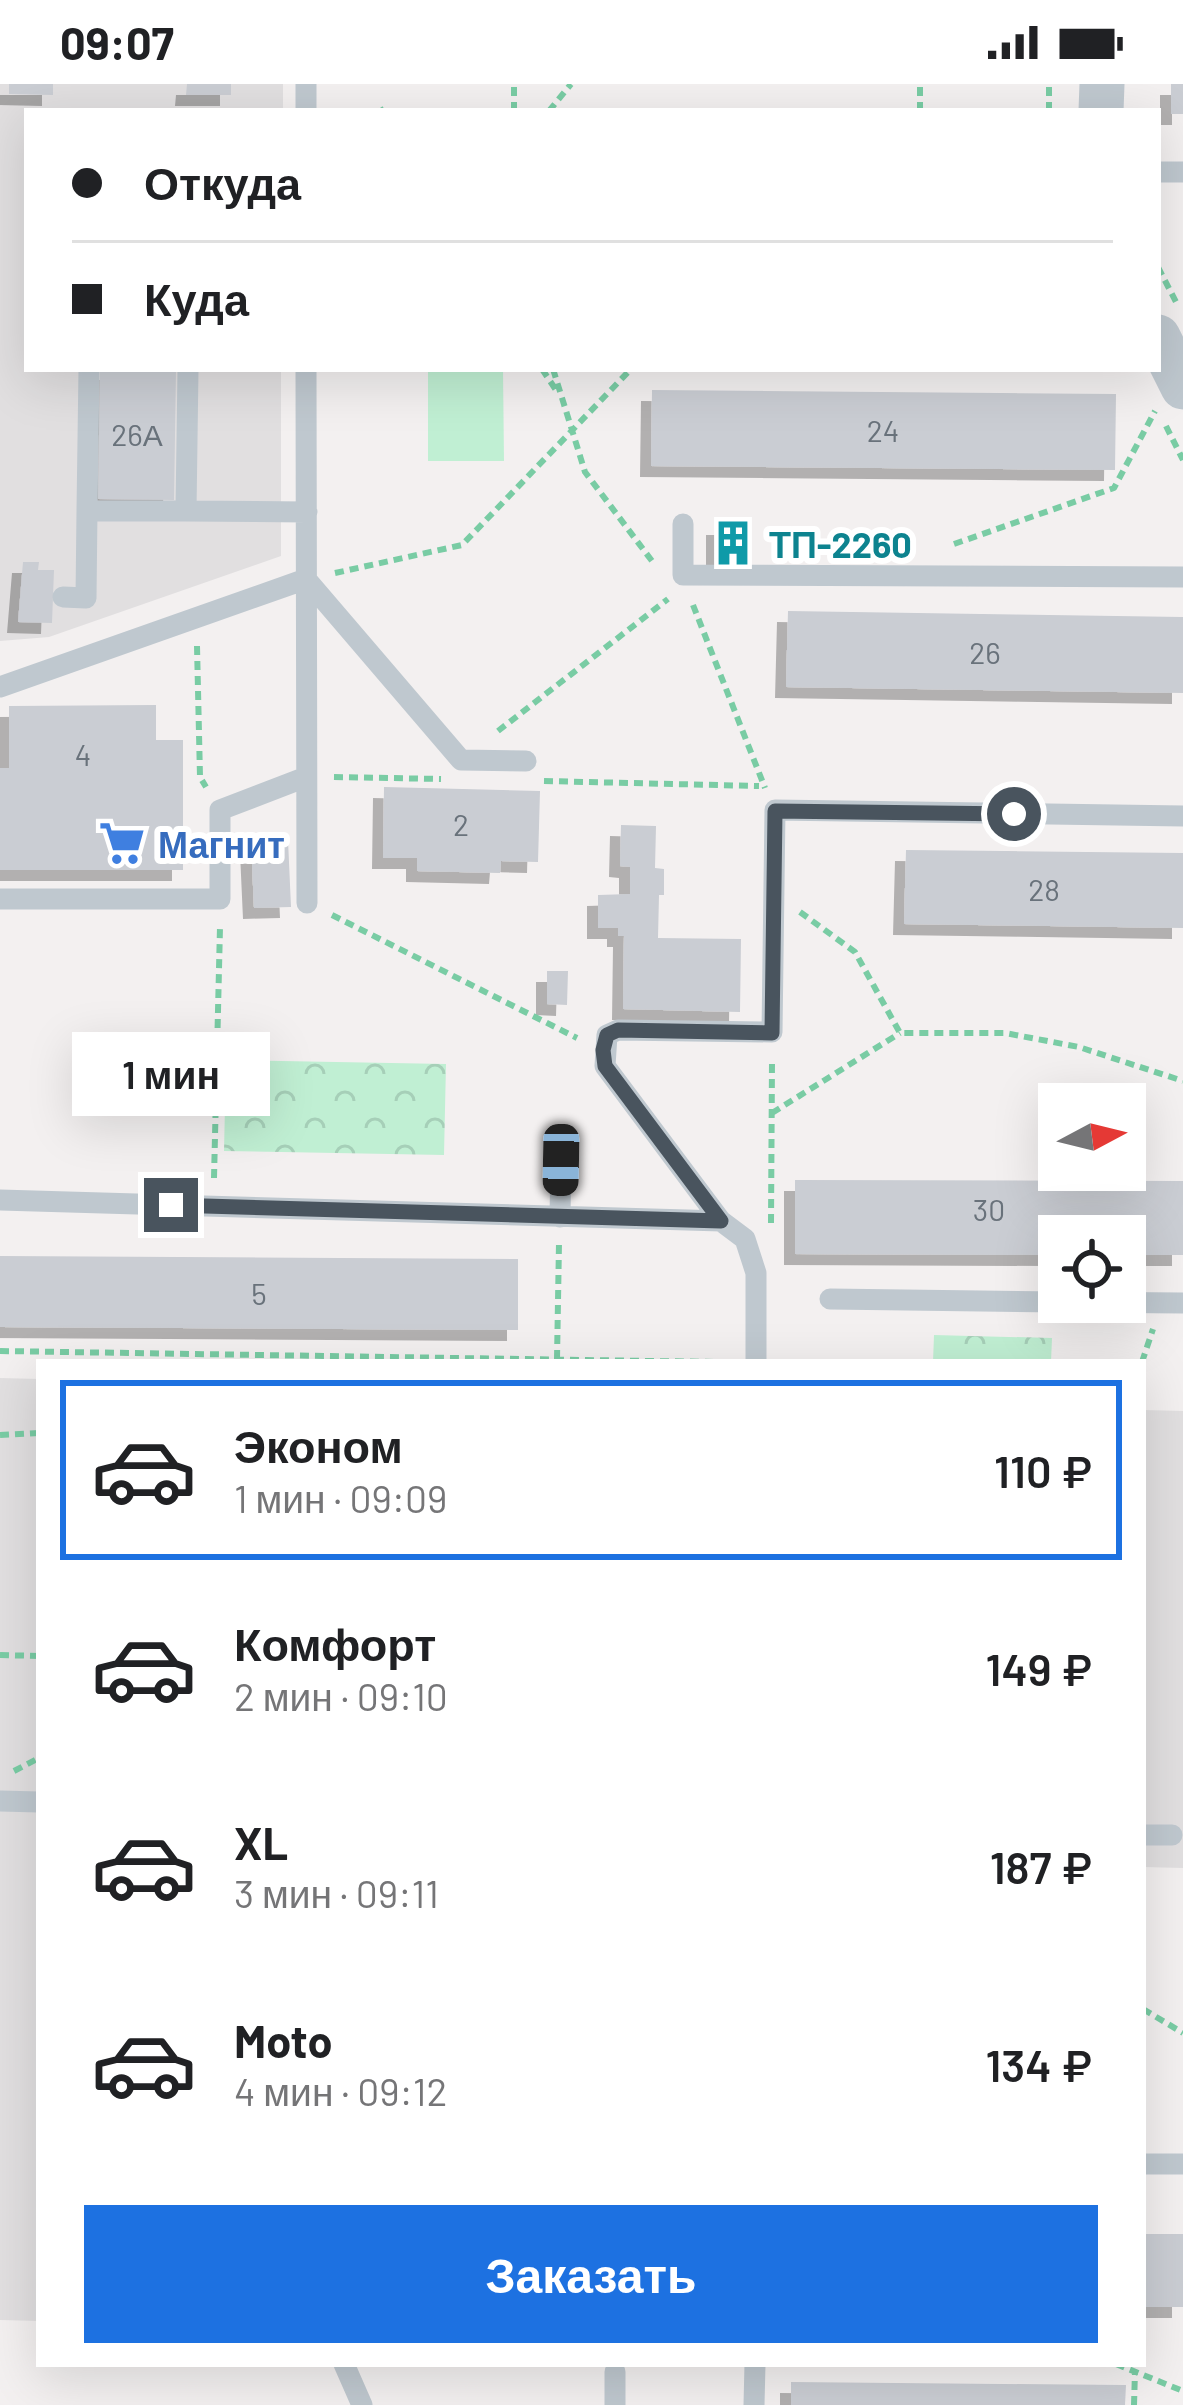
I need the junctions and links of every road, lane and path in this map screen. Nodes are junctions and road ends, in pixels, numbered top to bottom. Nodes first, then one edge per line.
1 (571, 84) edge
2 (551, 108) edge
3 (1161, 273) edge
4 (1183, 316) edge
5 (1171, 363) edge
6 (88, 372) edge
7 (188, 372) edge
8 (306, 372) edge
9 (544, 372) edge
10 (554, 372) edge
11 (628, 372) edge
12 (564, 401) junction
13 (572, 431) junction
14 (87, 511) junction
15 (186, 512) junction
16 (307, 512) junction
17 (683, 524) dead end
18 (934, 551) dead end
19 (1183, 577) edge
20 (306, 579) junction
21 (681, 588) junction
22 (63, 597) dead end
23 (197, 618) junction
24 (0, 687) edge
25 (461, 760) junction
26 (526, 760) dead end
27 (306, 776) junction
28 (220, 810) junction
29 (775, 811) junction
30 (1183, 816) edge
31 (773, 892) junction
32 (0, 899) edge
33 (307, 903) joint
34 (219, 954) dead end
35 (772, 1033) junction
36 (900, 1033) junction
37 (605, 1066) junction
38 (1183, 1081) edge
39 (772, 1113) junction
40 (561, 1160) dead end
41 (0, 1200) edge
42 (214, 1207) junction
43 (560, 1217) junction
44 (721, 1221) junction
45 (756, 1273) junction
46 (830, 1299) dead end
47 (1038, 1302) edge
48 (1146, 1303) edge
49 (1183, 1304) edge
50 (0, 1351) edge
51 (557, 1359) edge
52 (756, 1359) edge
53 (36, 1433) edge
54 (0, 1435) edge
55 (0, 1655) edge
56 (36, 1656) edge
57 (36, 1760) edge
58 (0, 1779) edge
59 (0, 1801) edge
60 (36, 1802) edge
61 (1146, 1834) edge
62 (1172, 1835) dead end
63 (1146, 2011) edge
64 (1183, 2032) edge
65 (1146, 2164) edge
66 (1183, 2164) edge
67 (345, 2367) edge
68 (755, 2367) edge
69 (1123, 2367) edge
70 (615, 2372) dead end
71 (1135, 2372) junction
72 (1183, 2391) edge
73 (362, 2405) edge
74 (615, 2405) edge
75 (754, 2405) edge
76 (1134, 2405) edge

1 - 2 path
3 - 4 path
5 - 18 path
6 - 14 lane
7 - 15 lane
8 - 16 lane
9 - 12 path
10 - 12 path
11 - 13 path
12 - 13 path
13 - 20 path
13 - 21 path
14 - 15 lane
14 - 22 lane
15 - 16 lane
16 - 20 lane
17 - 21 lane
19 - 21 lane
20 - 23 lane
20 - 25 lane
20 - 27 lane
21 - 25 path
21 - 29 path
23 - 24 lane
23 - 28 path
25 - 26 lane
27 - 28 lane
27 - 33 lane
28 - 32 lane
29 - 30 lane
29 - 31 lane
31 - 35 lane
31 - 36 path
33 - 37 path
34 - 42 path
35 - 37 lane
35 - 39 path
36 - 38 path
36 - 39 path
37 - 44 lane
39 - 45 path
40 - 43 lane
41 - 42 lane
42 - 43 lane
43 - 44 lane
43 - 51 path
44 - 45 lane
45 - 52 lane
46 - 47 lane
48 - 49 lane
50 - 51 path
53 - 54 path
55 - 56 path
57 - 58 path
59 - 60 lane
61 - 62 lane
63 - 64 path
65 - 66 lane
67 - 73 lane
68 - 75 lane
69 - 71 path
70 - 74 lane
71 - 72 path
71 - 76 path

